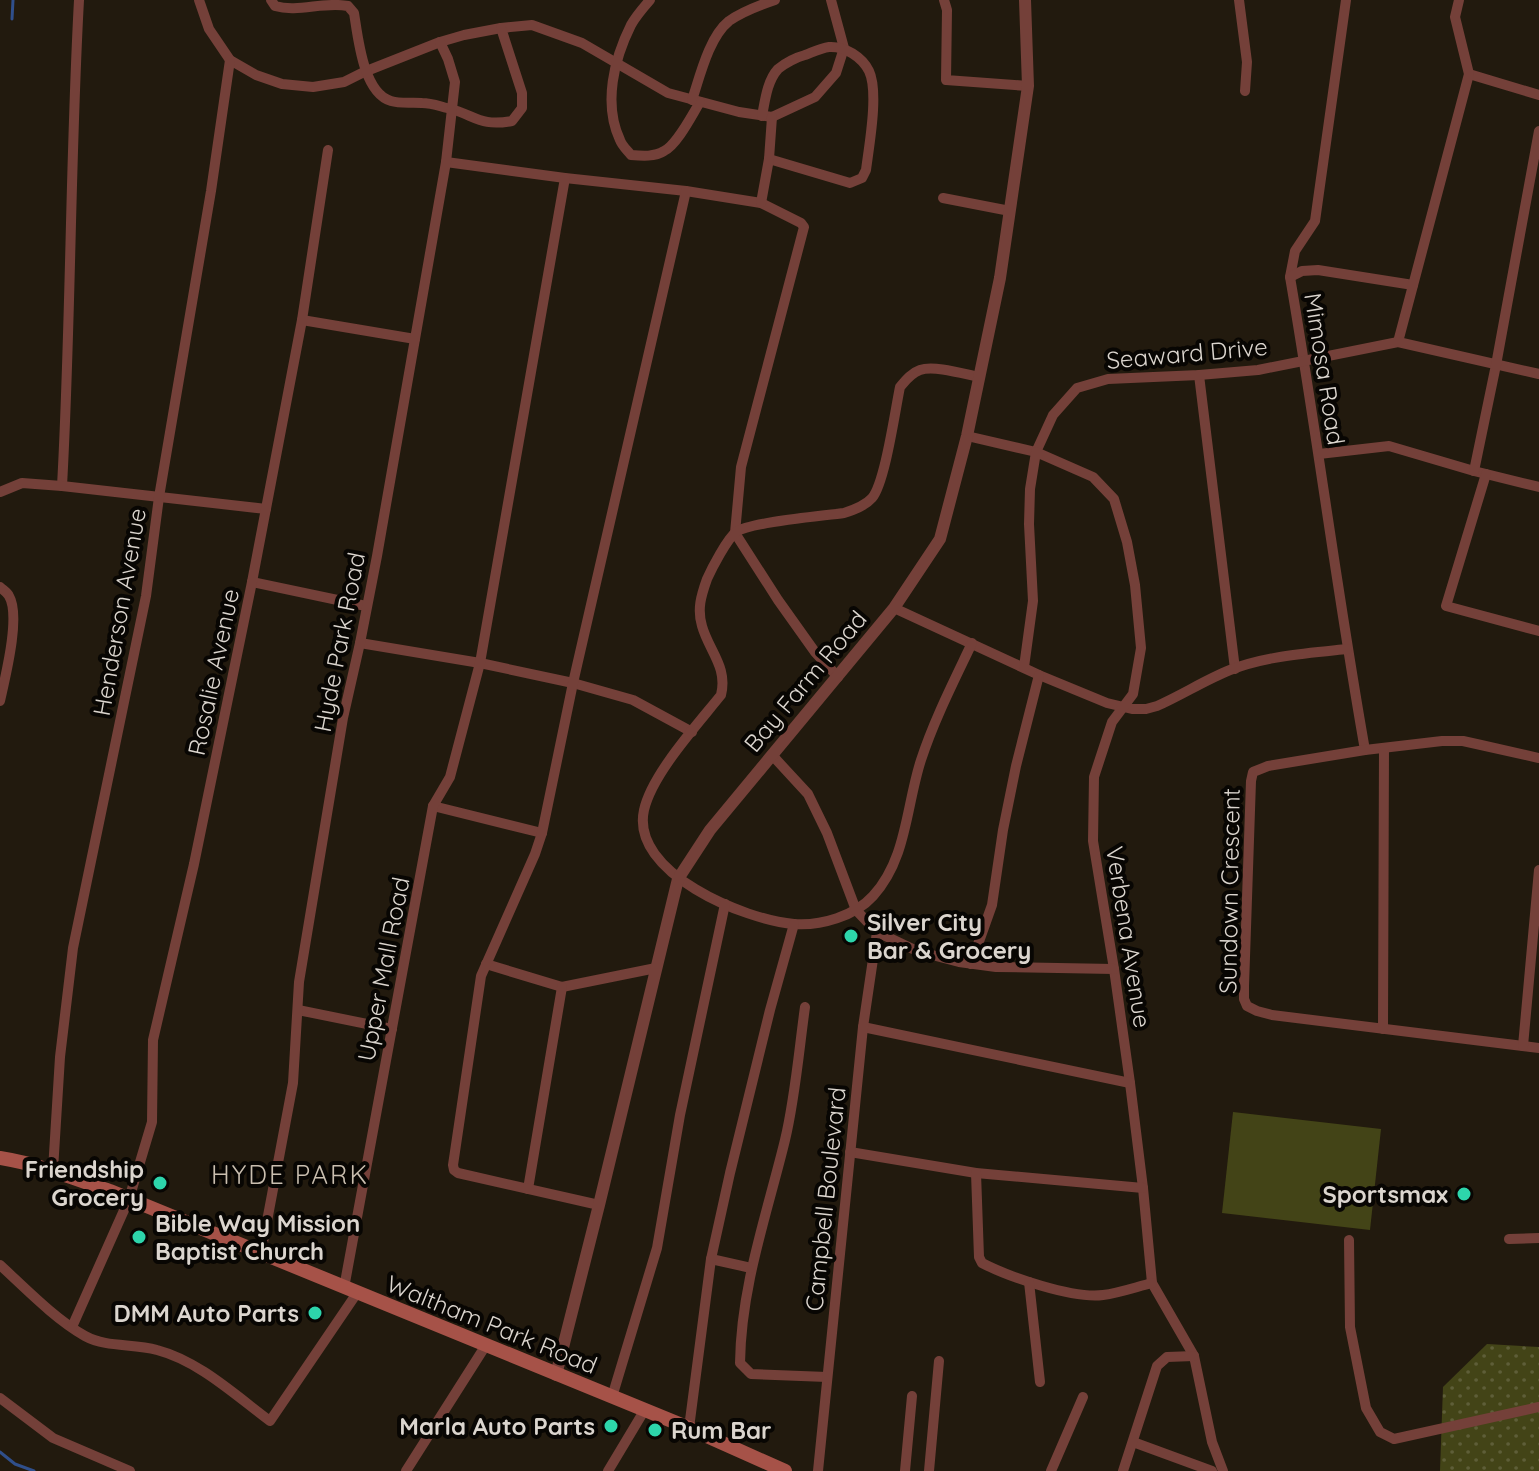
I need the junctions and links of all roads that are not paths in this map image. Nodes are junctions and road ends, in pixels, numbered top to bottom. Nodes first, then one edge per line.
1 (79, 0) edge
2 (199, 0) edge
3 (271, 0) edge
4 (650, 0) edge
5 (775, 0) edge
6 (831, 0) edge
7 (944, 0) edge
8 (1025, 0) edge
9 (1239, 0) edge
10 (1346, 0) edge
11 (1459, 0) edge
12 (501, 28) junction
13 (440, 42) junction
14 (844, 48) junction
15 (230, 60) junction
16 (616, 62) junction
17 (364, 72) junction
18 (1469, 74) junction
19 (1028, 86) junction
20 (1245, 91) dead end
21 (1539, 95) edge
22 (696, 101) junction
23 (452, 109) junction
24 (767, 116) junction
25 (1539, 131) edge
26 (328, 150) dead end
27 (769, 159) junction
28 (446, 162) junction
29 (565, 178) junction
30 (686, 191) junction
31 (943, 198) dead end
32 (761, 203) junction
33 (1010, 211) junction
34 (1290, 277) junction
35 (1413, 285) junction
36 (302, 320) junction
37 (415, 339) junction
38 (1398, 342) junction
39 (1303, 360) junction
40 (1496, 365) junction
41 (1539, 374) edge
42 (1199, 375) junction
43 (979, 377) junction
44 (967, 436) junction
45 (1036, 452) junction
46 (1319, 454) junction
47 (1474, 471) junction
48 (1486, 474) junction
49 (62, 486) junction
50 (1539, 487) edge
51 (0, 492) edge
52 (159, 497) junction
53 (266, 509) junction
54 (735, 533) junction
55 (252, 582) junction
56 (0, 587) edge
57 (366, 606) junction
58 (894, 608) junction
59 (1539, 631) edge
60 (360, 643) junction
61 (972, 643) junction
62 (1347, 649) junction
63 (480, 663) junction
64 (1024, 667) junction
65 (1235, 669) junction
66 (1039, 675) junction
67 (838, 677) junction
68 (573, 683) junction
69 (0, 701) edge
70 (1123, 708) junction
71 (692, 732) junction
72 (1384, 748) junction
73 (1365, 750) junction
74 (772, 755) junction
75 (1539, 758) edge
76 (433, 806) junction
77 (542, 833) junction
78 (1539, 870) edge
79 (678, 879) junction
80 (725, 904) junction
81 (856, 910) junction
82 (794, 924) junction
83 (877, 932) junction
84 (486, 964) junction
85 (971, 964) junction
86 (656, 968) junction
87 (1114, 969) junction
88 (562, 987) junction
89 (805, 1007) dead end
90 (298, 1010) junction
91 (863, 1027) junction
92 (392, 1029) junction
93 (1383, 1029) junction
94 (1523, 1046) junction
95 (1539, 1048) edge
96 (1130, 1083) junction
97 (850, 1152) junction
98 (0, 1158) edge
99 (53, 1170) junction
100 (976, 1173) junction
101 (1143, 1188) junction
102 (528, 1189) junction
103 (129, 1199) junction
104 (599, 1205) junction
105 (1539, 1238) edge
106 (1509, 1239) dead end
107 (1349, 1240) dead end
108 (261, 1253) junction
109 (711, 1259) junction
110 (0, 1265) edge
111 (751, 1268) junction
112 (1029, 1282) junction
113 (1152, 1283) junction
114 (351, 1290) junction
115 (72, 1327) junction
116 (486, 1345) junction
117 (1194, 1356) junction
118 (939, 1361) dead end
119 (556, 1375) junction
120 (827, 1377) junction
121 (1040, 1382) dead end
122 (912, 1396) dead end
123 (612, 1397) junction
124 (1083, 1397) dead end
125 (0, 1398) edge
126 (1539, 1407) edge
127 (644, 1411) junction
128 (689, 1428) junction
129 (1133, 1442) junction
130 (130, 1471) edge
131 (406, 1471) edge
132 (608, 1471) edge
133 (785, 1471) edge
134 (818, 1471) edge
135 (905, 1471) edge
136 (929, 1471) edge
137 (1051, 1471) edge
138 (1123, 1471) edge
139 (1212, 1471) edge
140 (1223, 1471) edge

1 - 49 street
2 - 15 street
3 - 17 street
4 - 16 street
5 - 22 street
6 - 14 street
7 - 19 street
8 - 19 street, Bay Farm Road
9 - 20 street
10 - 34 street, Mimosa Road
11 - 18 street
12 - 13 street
12 - 16 street
12 - 23 street
13 - 17 street
13 - 23 street, Hyde Park Road
14 - 24 street
14 - 24 street
14 - 27 street
15 - 17 street
15 - 52 street, Henderson Avenue
16 - 22 street
16 - 22 street
17 - 23 street
18 - 21 street
18 - 35 street
19 - 33 street, Bay Farm Road
22 - 24 street
23 - 28 street, Hyde Park Road
24 - 27 street
25 - 40 street
26 - 36 street, Rosalie Avenue
27 - 32 street
28 - 29 street
28 - 37 street, Hyde Park Road
29 - 30 street
29 - 63 street, Upper Mall Road
30 - 32 street
30 - 68 street
31 - 33 street
32 - 54 street
33 - 43 street, Bay Farm Road
34 - 35 street
34 - 39 street, Mimosa Road
35 - 38 street
36 - 37 street
36 - 53 street, Rosalie Avenue
37 - 57 street, Hyde Park Road
38 - 39 street, Seaward Drive
38 - 40 street, Seaward Drive
39 - 42 street, Seaward Drive
39 - 46 street, Mimosa Road
40 - 41 street, Seaward Drive
40 - 47 street
42 - 45 street, Seaward Drive
42 - 65 street
43 - 44 street, Bay Farm Road
43 - 54 street
44 - 45 street
44 - 58 street, Bay Farm Road
45 - 64 street
45 - 70 street, Verbena Avenue
46 - 47 street
46 - 62 street, Mimosa Road
47 - 48 street
48 - 50 street
48 - 59 street
49 - 51 street
49 - 52 street
52 - 53 street
52 - 99 street, Henderson Avenue
53 - 55 street, Rosalie Avenue
54 - 67 street
54 - 71 street
55 - 57 street
55 - 103 street, Rosalie Avenue
56 - 69 street
57 - 60 street, Hyde Park Road
58 - 61 street
58 - 67 street, Bay Farm Road
60 - 63 street
60 - 90 street, Hyde Park Road
61 - 64 street
61 - 81 street
62 - 65 street
62 - 73 street, Mimosa Road
63 - 68 street
63 - 76 street, Upper Mall Road
64 - 66 street
65 - 70 street
66 - 70 street
66 - 85 street
67 - 74 street, Bay Farm Road
68 - 71 street
68 - 77 street
70 - 87 street, Verbena Avenue
71 - 79 street
72 - 73 street, Sundown Crescent
72 - 75 street, Sundown Crescent
72 - 93 street
73 - 93 street, Sundown Crescent
74 - 79 street, Bay Farm Road
74 - 81 street
76 - 77 street
76 - 92 street, Upper Mall Road
77 - 84 street
78 - 94 street
79 - 80 street
79 - 86 street, Bay Farm Road
80 - 82 street
80 - 123 street
81 - 82 street
81 - 83 street
82 - 109 street
83 - 85 street
83 - 91 street, Campbell Boulevard
84 - 88 street
84 - 102 street
85 - 87 street
86 - 88 street
86 - 104 street, Bay Farm Road
87 - 96 street, Verbena Avenue
88 - 102 street
89 - 111 street
90 - 92 street
90 - 108 street, Hyde Park Road
91 - 96 street
91 - 97 street, Campbell Boulevard
92 - 114 street, Upper Mall Road
93 - 94 street, Sundown Crescent
94 - 95 street, Sundown Crescent
96 - 101 street, Verbena Avenue
97 - 100 street
97 - 120 street, Campbell Boulevard
98 - 99 main road, Waltham Park Road
99 - 103 main road, Waltham Park Road
100 - 101 street
100 - 112 street
101 - 113 street, Verbena Avenue
102 - 104 street
103 - 108 main road, Waltham Park Road
103 - 115 street, Rosalie Avenue
104 - 119 street, Bay Farm Road
105 - 106 street
107 - 126 street
108 - 114 main road, Waltham Park Road
109 - 111 street
109 - 128 street
110 - 115 street
111 - 120 street
112 - 113 street
112 - 121 street
113 - 117 street, Verbena Avenue
114 - 115 street
114 - 116 main road, Waltham Park Road
116 - 119 main road, Waltham Park Road
116 - 131 street
117 - 129 street
117 - 140 street, Verbena Avenue
118 - 136 street
119 - 123 main road, Waltham Park Road
120 - 134 street, Campbell Boulevard
122 - 135 street
123 - 127 main road, Waltham Park Road
124 - 137 street
125 - 130 street
127 - 128 main road, Waltham Park Road
127 - 132 street
128 - 133 main road, Waltham Park Road
129 - 138 street
129 - 139 street

